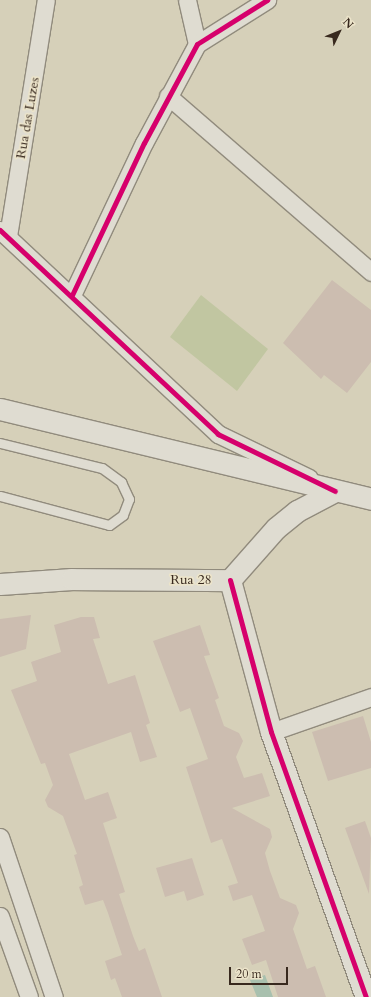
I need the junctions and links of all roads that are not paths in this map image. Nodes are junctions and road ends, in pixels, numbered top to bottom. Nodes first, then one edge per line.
1 (46, 0) edge
2 (187, 0) edge
3 (267, 0) edge
4 (197, 44) junction
5 (168, 96) junction
6 (4, 233) edge
7 (371, 272) edge
8 (72, 295) junction
9 (0, 409) edge
10 (0, 443) edge
11 (335, 491) junction
12 (0, 496) edge
13 (371, 499) edge
14 (230, 580) junction
15 (0, 584) edge
16 (371, 697) edge
17 (271, 732) junction
18 (0, 838) edge
19 (0, 916) edge
20 (29, 997) edge
21 (54, 997) edge
22 (366, 997) edge

1 - 6 street, Rua das Luzes
2 - 4 street
3 - 4 street
4 - 5 street
5 - 7 street
5 - 8 street
6 - 8 street
8 - 11 street
9 - 11 street
10 - 12 lane
11 - 13 street
11 - 14 street, Rua 28
14 - 15 street, Rua 28
14 - 17 street
16 - 17 street
17 - 22 street
18 - 21 street
19 - 20 street

